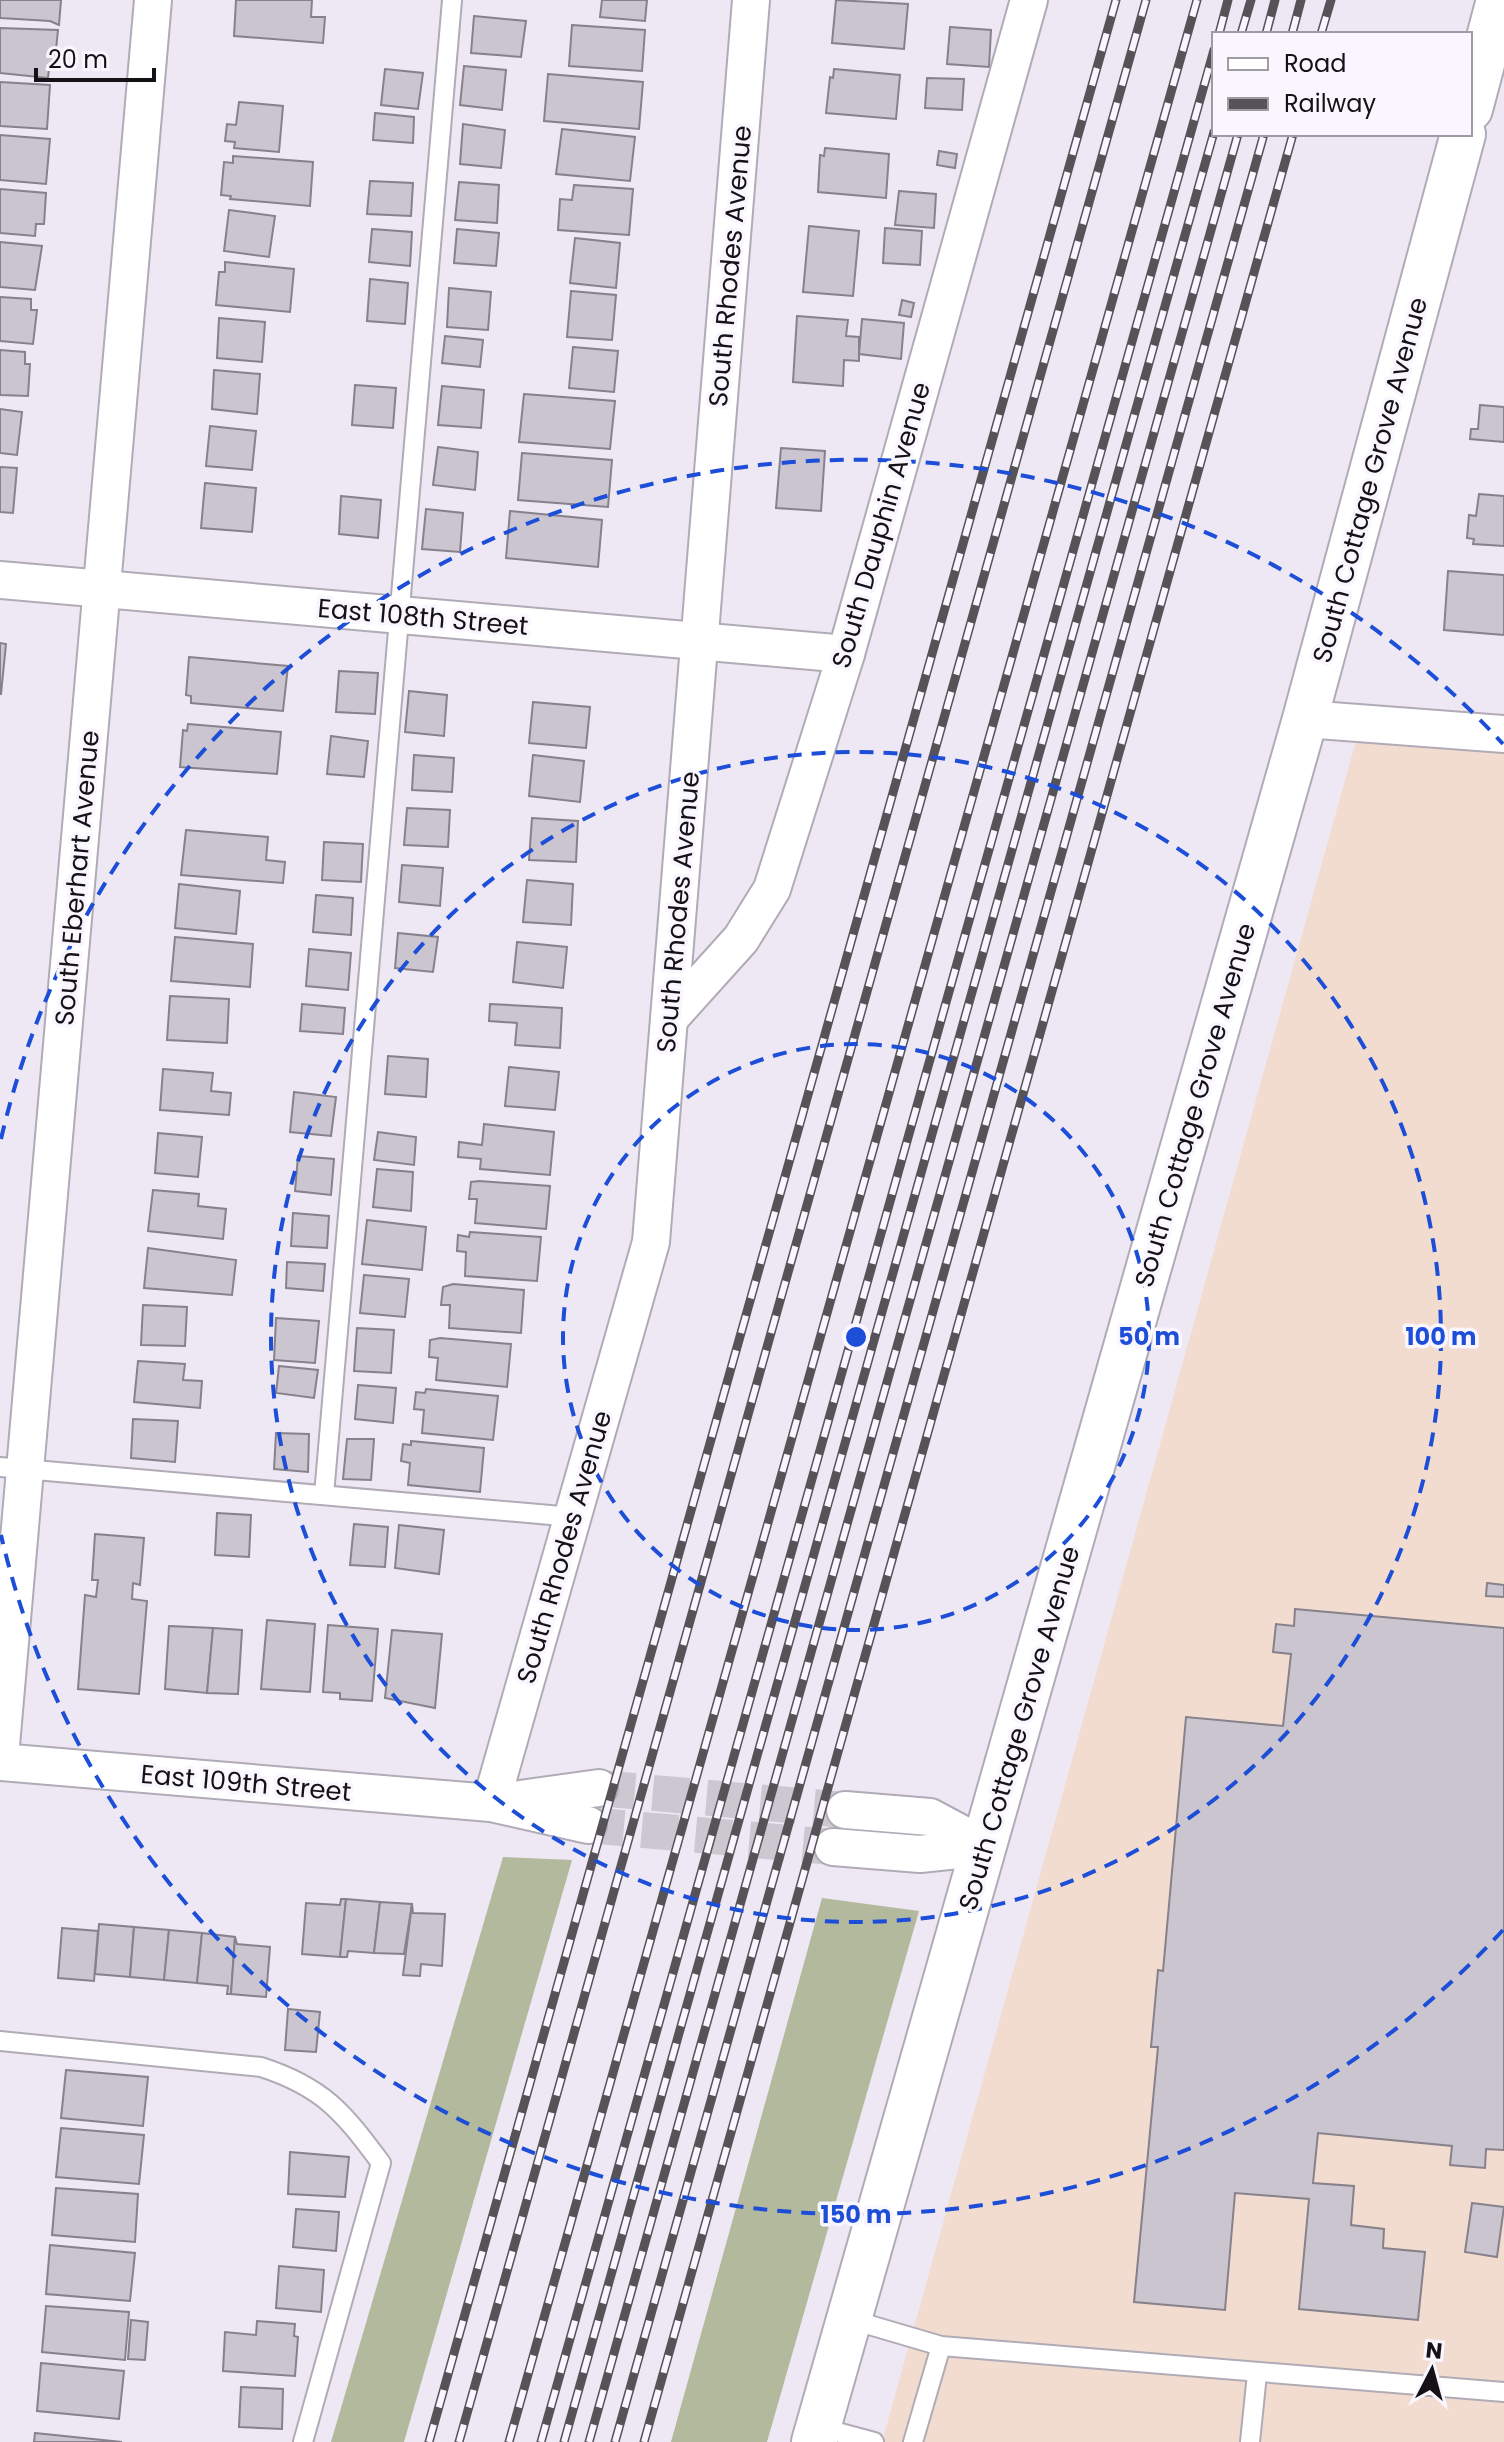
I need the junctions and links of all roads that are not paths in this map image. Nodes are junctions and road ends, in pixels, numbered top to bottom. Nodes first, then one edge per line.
1 (153, 0) edge
2 (452, 0) edge
3 (751, 0) edge
4 (1029, 0) edge
5 (1499, 0) edge
6 (1472, 101) edge
7 (1462, 136) edge
8 (0, 580) edge
9 (102, 589) junction
10 (397, 614) junction
11 (700, 641) junction
12 (846, 654) junction
13 (1305, 719) junction
14 (1504, 734) edge
15 (669, 1019) junction
16 (13, 1468) edge
17 (324, 1495) junction
18 (573, 1517) junction
19 (0, 1759) edge
20 (599, 1788) tunnel mouth
21 (491, 1803) junction
22 (845, 1810) tunnel mouth
23 (588, 1825) tunnel mouth
24 (833, 1847) tunnel mouth
25 (986, 1847) junction
26 (0, 2041) edge
27 (849, 2319) junction
28 (941, 2346) junction
29 (1257, 2374) junction
30 (1504, 2392) edge
31 (816, 2434) edge
32 (303, 2442) edge
33 (874, 2442) edge
34 (913, 2442) edge
35 (1250, 2442) edge

1 - 9 street, South Eberhart Avenue
2 - 10 lane
3 - 11 street, South Rhodes Avenue
4 - 12 street, South Dauphin Avenue
5 - 6 street
7 - 13 street, South Cottage Grove Avenue
8 - 9 street, East 108th Street
9 - 10 street, East 108th Street
9 - 16 street, South Eberhart Avenue
10 - 11 street, East 108th Street
10 - 17 lane
11 - 12 street, East 108th Street
11 - 15 street, South Rhodes Avenue
12 - 15 street, South Dauphin Avenue
13 - 14 street
13 - 25 street, South Cottage Grove Avenue
15 - 18 street, South Rhodes Avenue
16 - 17 lane
16 - 19 street, South Eberhart Avenue
17 - 18 lane
18 - 21 street, South Rhodes Avenue
19 - 21 street, East 109th Street
20 - 21 street, East 109th Street
21 - 23 street, East 109th Street
22 - 25 street
24 - 25 street
25 - 27 street, South Cottage Grove Avenue
26 - 32 lane
27 - 28 lane
27 - 31 street, South Cottage Grove Avenue
28 - 29 lane
28 - 34 lane
29 - 30 lane
29 - 35 lane
31 - 33 lane

